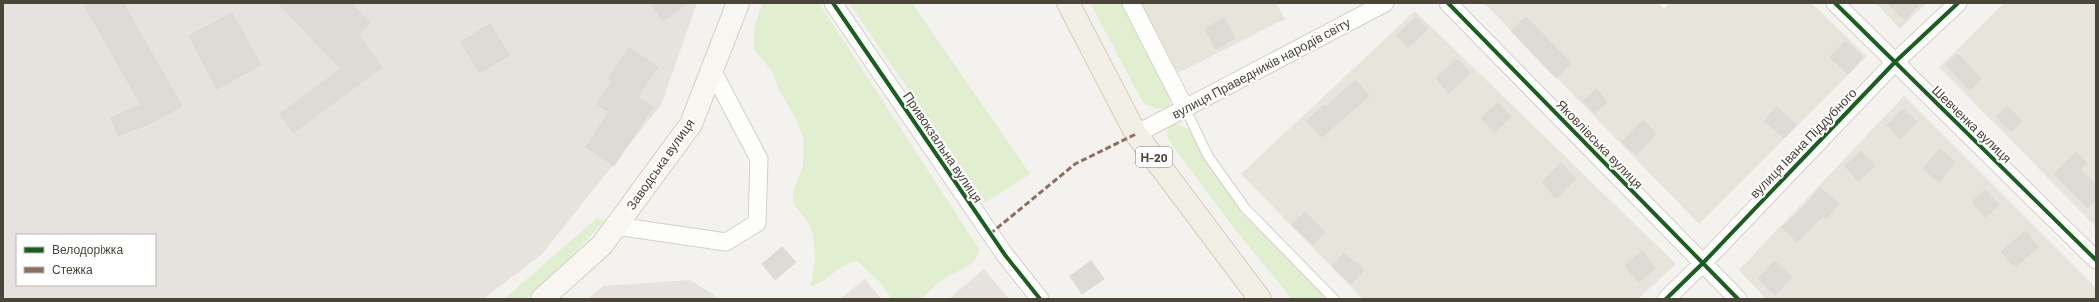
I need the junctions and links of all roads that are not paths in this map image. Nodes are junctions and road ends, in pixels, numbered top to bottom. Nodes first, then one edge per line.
1 (738, 3) edge
2 (833, 3) edge
3 (1068, 3) edge
4 (1131, 3) edge
5 (1385, 3) edge
6 (1448, 3) edge
7 (1835, 3) edge
8 (1958, 3) edge
9 (1895, 62) junction
10 (712, 70) junction
11 (1185, 108) junction
12 (1136, 134) junction
13 (616, 226) junction
14 (2096, 260) edge
15 (1703, 263) junction
16 (542, 299) edge
17 (1040, 299) edge
18 (1260, 299) edge
19 (1334, 299) edge
20 (1666, 299) edge
21 (1738, 299) edge

1 - 10 street, Заводська вулиця
2 - 17 street, Привокзальна вулиця
3 - 12 main road, Н-20
4 - 11 street
5 - 11 street, вулиця Праведників народів світу
6 - 15 street, Яковлівська вулиця
7 - 9 street, Шевченка вулиця
8 - 9 street, вулиця Івана Піддубного
9 - 14 street, Шевченка вулиця
9 - 15 street, вулиця Івана Піддубного
10 - 13 street, Заводська вулиця
10 - 13 street
11 - 12 street, вулиця Праведників народів світу
11 - 19 lane
12 - 18 main road, Н-20
13 - 16 street, Заводська вулиця
15 - 20 street, вулиця Івана Піддубного
15 - 21 street, Яковлівська вулиця

